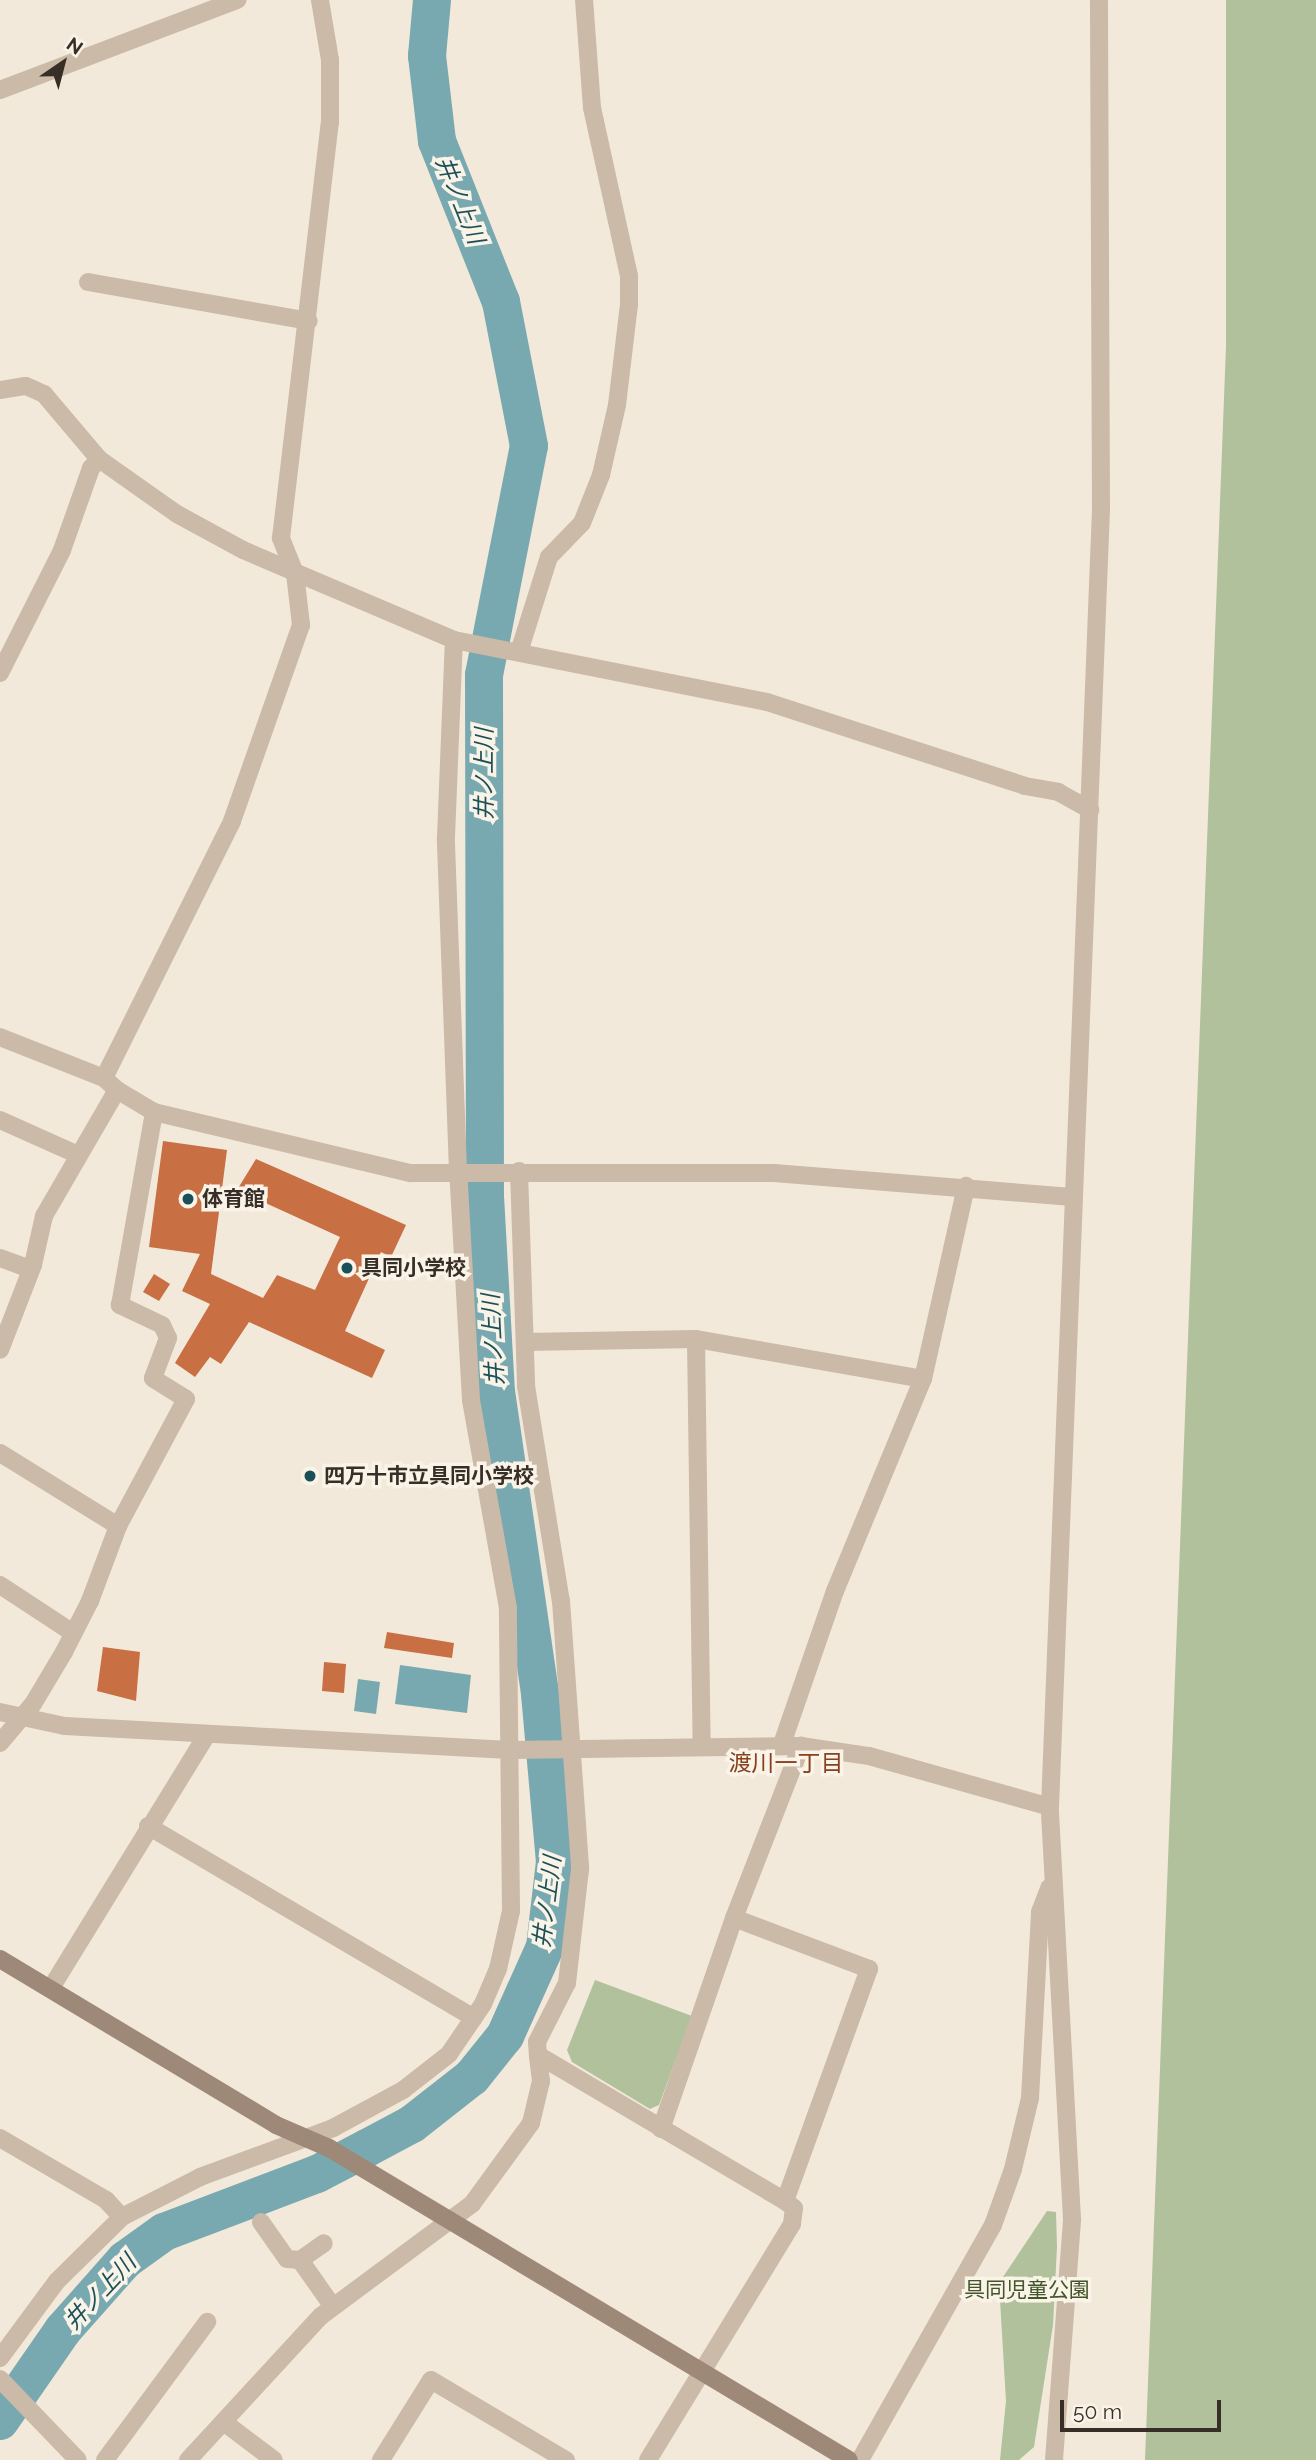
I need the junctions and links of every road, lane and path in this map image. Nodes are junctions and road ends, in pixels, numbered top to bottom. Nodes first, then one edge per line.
1 (237, 0) edge
2 (320, 0) edge
3 (584, 0) edge
4 (1099, 0) edge
5 (0, 90) edge
6 (88, 282) dead end
7 (309, 321) junction
8 (0, 390) edge
9 (99, 459) junction
10 (295, 573) junction
11 (462, 641) junction
12 (512, 650) junction
13 (0, 673) edge
14 (1090, 810) junction
15 (0, 1037) edge
16 (110, 1084) junction
17 (154, 1112) junction
18 (0, 1120) edge
19 (76, 1154) junction
20 (461, 1171) junction
21 (512, 1171) junction
22 (966, 1186) junction
23 (1072, 1197) junction
24 (0, 1258) edge
25 (30, 1269) junction
26 (696, 1339) junction
27 (525, 1342) junction
28 (0, 1350) edge
29 (923, 1379) junction
30 (0, 1453) edge
31 (118, 1527) junction
32 (0, 1584) edge
33 (73, 1633) junction
34 (0, 1712) edge
35 (19, 1719) junction
36 (207, 1734) junction
37 (0, 1743) edge
38 (702, 1744) junction
39 (568, 1745) junction
40 (782, 1745) junction
41 (802, 1746) junction
42 (513, 1749) junction
43 (1050, 1807) junction
44 (148, 1826) junction
45 (1052, 1882) junction
46 (734, 1918) junction
47 (0, 1959) edge
48 (51, 1988) junction
49 (474, 2018) junction
50 (538, 2055) junction
51 (661, 2129) junction
52 (302, 2137) junction
53 (0, 2138) edge
54 (785, 2202) junction
55 (122, 2217) junction
56 (261, 2222) dead end
57 (449, 2224) junction
58 (324, 2243) dead end
59 (300, 2260) junction
60 (333, 2307) junction
61 (207, 2322) dead end
62 (0, 2358) edge
63 (701, 2375) junction
64 (3, 2382) edge
65 (225, 2423) junction
66 (78, 2460) edge
67 (105, 2460) edge
68 (188, 2460) edge
69 (274, 2460) edge
70 (381, 2460) edge
71 (566, 2460) edge
72 (648, 2460) edge
73 (849, 2460) edge
74 (860, 2460) edge
75 (1054, 2460) edge

1 - 5 street
2 - 7 street
3 - 12 street
4 - 14 street
6 - 7 street
7 - 10 street
8 - 9 street
9 - 10 street
9 - 13 street
10 - 11 street
10 - 16 street
11 - 12 street
11 - 20 street
12 - 14 street
14 - 23 street
15 - 16 street
16 - 17 street
16 - 19 street
17 - 20 street
17 - 31 street
18 - 19 street
19 - 25 street
20 - 21 street
20 - 42 street
21 - 22 street
21 - 27 street
22 - 23 street
22 - 29 street
23 - 43 street
24 - 25 street
25 - 28 street
26 - 27 street
26 - 29 street
26 - 38 street
27 - 39 street
29 - 40 street
30 - 31 street
31 - 33 street
32 - 33 street
33 - 35 street
34 - 35 street
35 - 36 street
35 - 37 street
36 - 42 street
36 - 44 street
38 - 39 street
38 - 40 street
39 - 42 street
39 - 50 street
40 - 41 street
41 - 43 street
41 - 46 street
42 - 49 street
43 - 45 street
44 - 48 street
44 - 49 street
45 - 74 street
45 - 75 street
46 - 51 street
46 - 54 street
47 - 48 street
48 - 52 street
49 - 52 street
50 - 51 street
50 - 57 street
51 - 54 street
52 - 55 street
52 - 57 street
53 - 55 street
54 - 63 street
55 - 62 street
56 - 59 street
57 - 60 street
57 - 63 street
58 - 59 street
59 - 60 street
60 - 65 street
61 - 67 street
63 - 72 street
63 - 73 street
64 - 66 street
65 - 68 street
65 - 69 street
70 - 71 street

